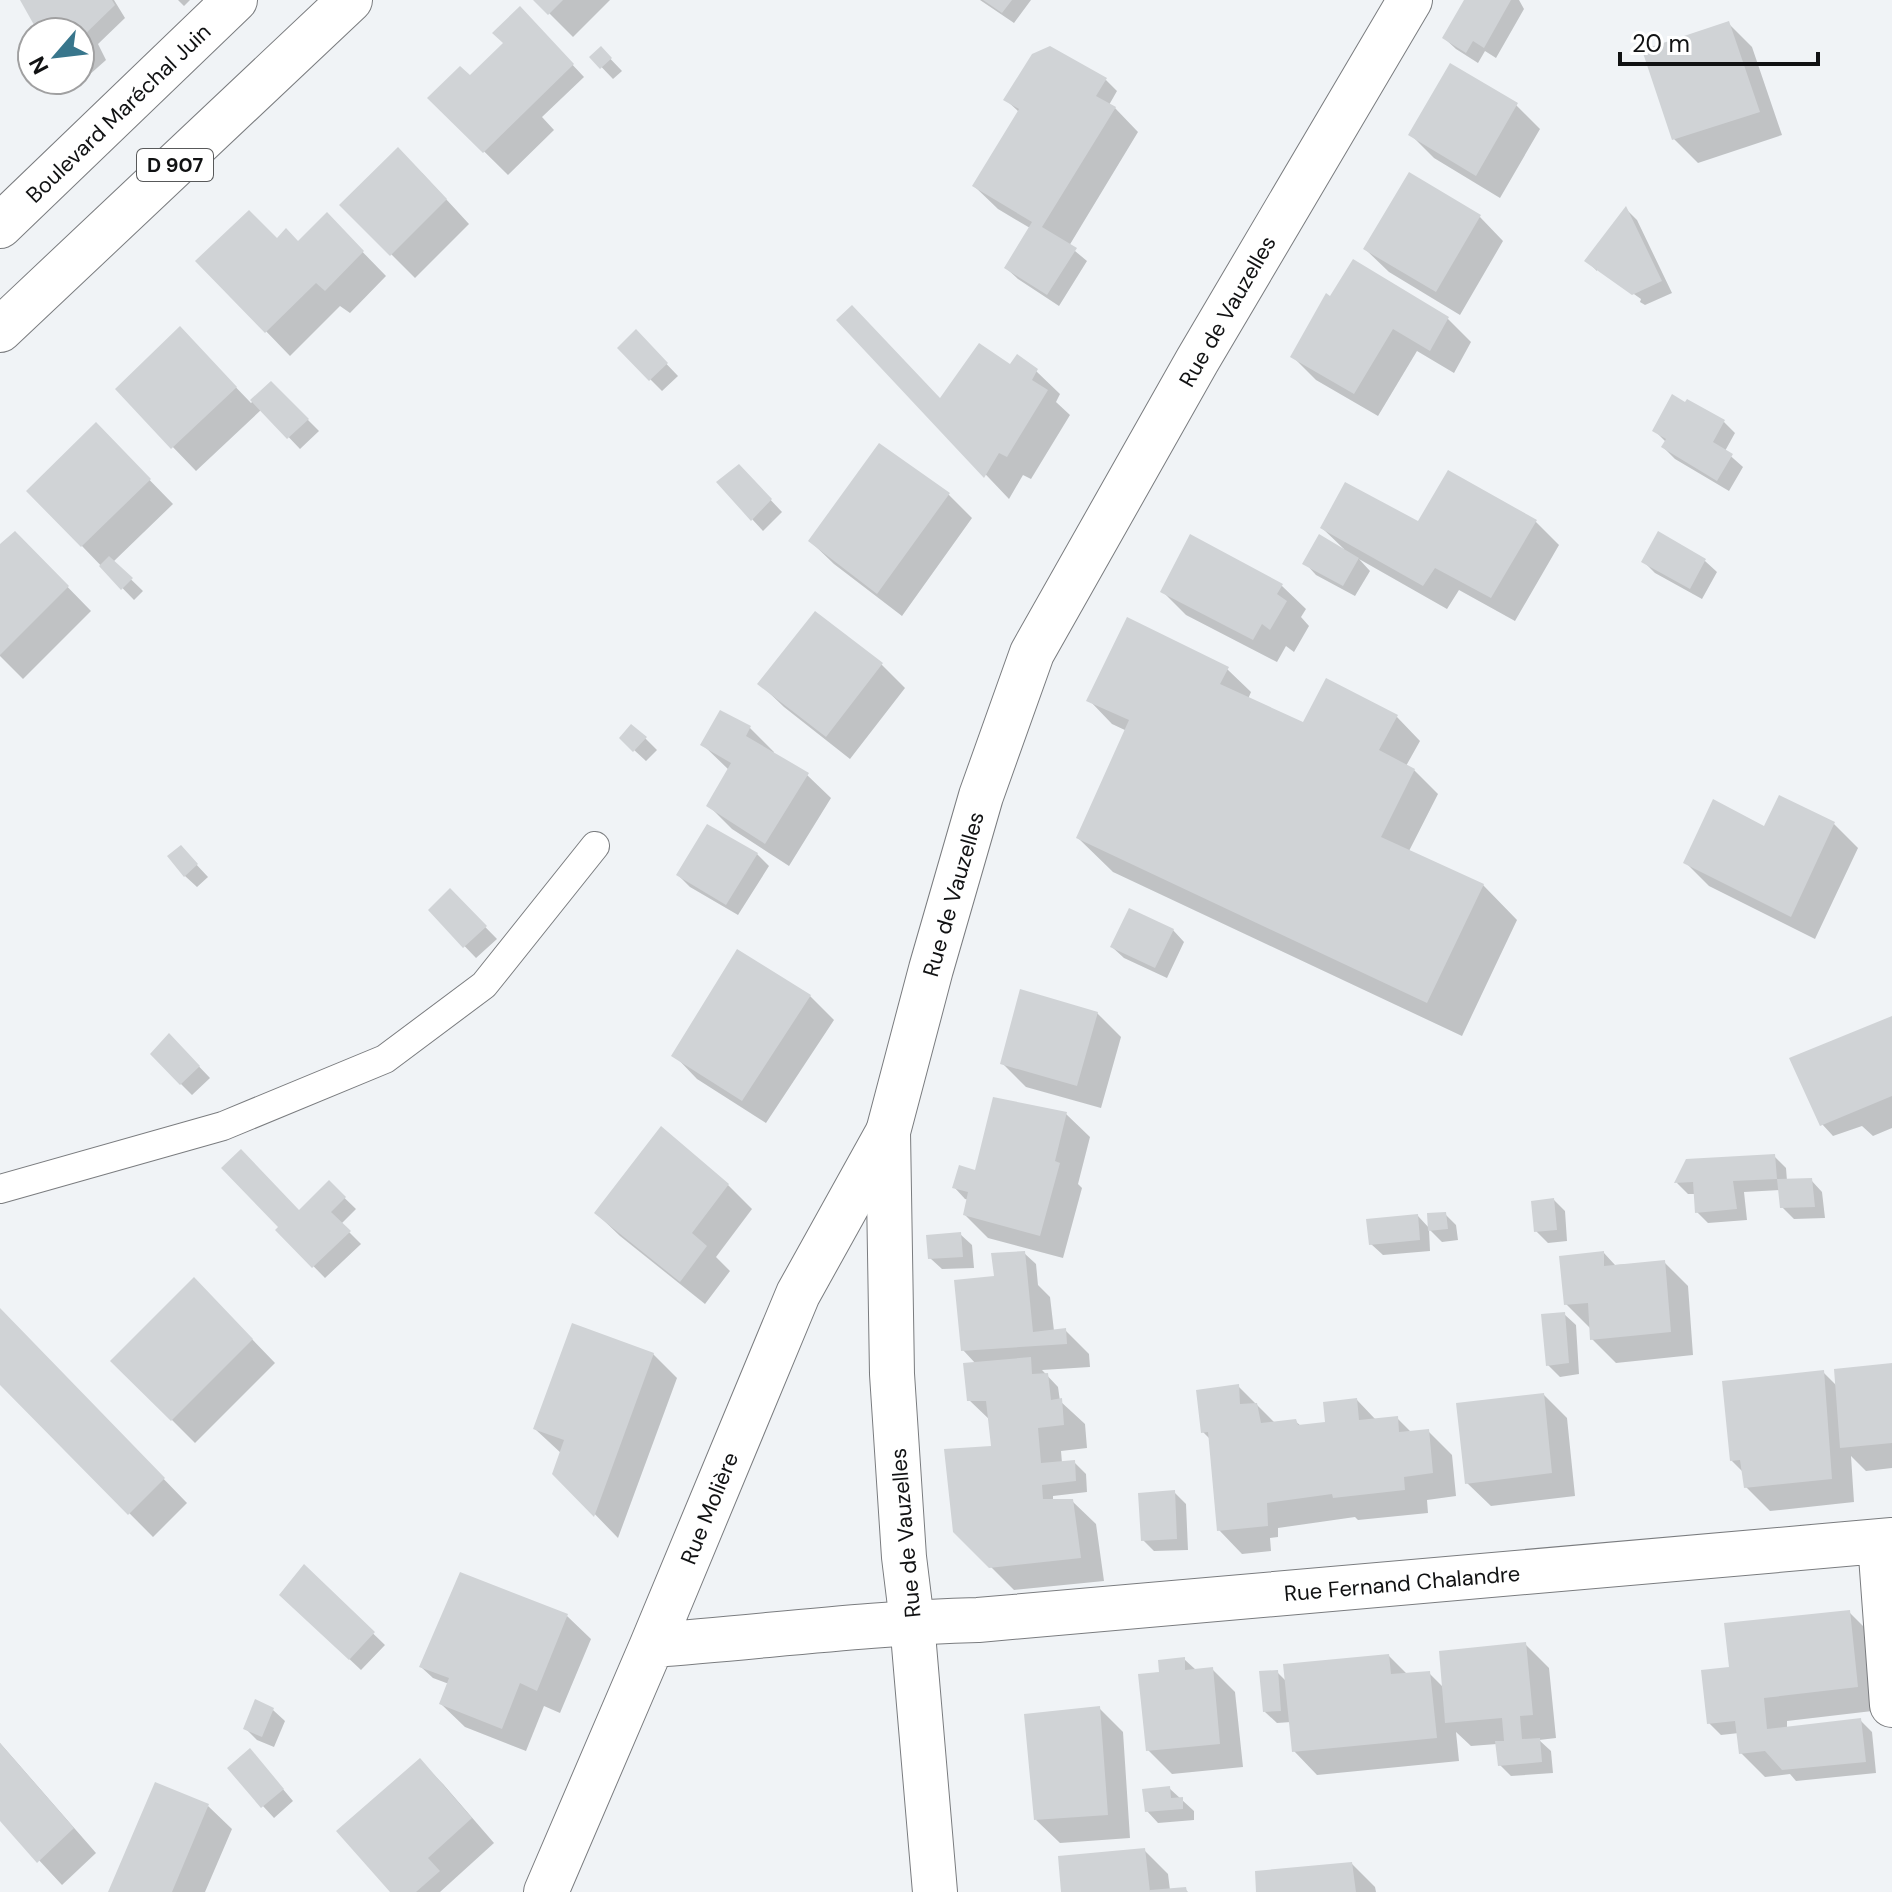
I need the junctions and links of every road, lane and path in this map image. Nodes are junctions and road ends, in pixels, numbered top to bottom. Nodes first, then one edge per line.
1 (235, 0) edge
2 (350, 0) edge
3 (1410, 0) edge
4 (0, 226) edge
5 (0, 330) edge
6 (595, 846) dead end
7 (888, 1132) junction
8 (0, 1189) edge
9 (1886, 1541) edge
10 (912, 1622) junction
11 (652, 1645) junction
12 (1892, 1705) edge
13 (546, 1892) edge
14 (935, 1892) edge

1 - 4 main road, Boulevard Maréchal Juin
2 - 5 main road, D 907
3 - 7 main road, Rue de Vauzelles
6 - 8 lane
7 - 10 main road, Rue de Vauzelles
7 - 11 main road, Rue Molière
9 - 10 main road, Rue Fernand Chalandre
9 - 12 main road
10 - 11 main road, Rue Fernand Chalandre
10 - 14 main road, Rue de Vauzelles
11 - 13 main road, Rue Molière

